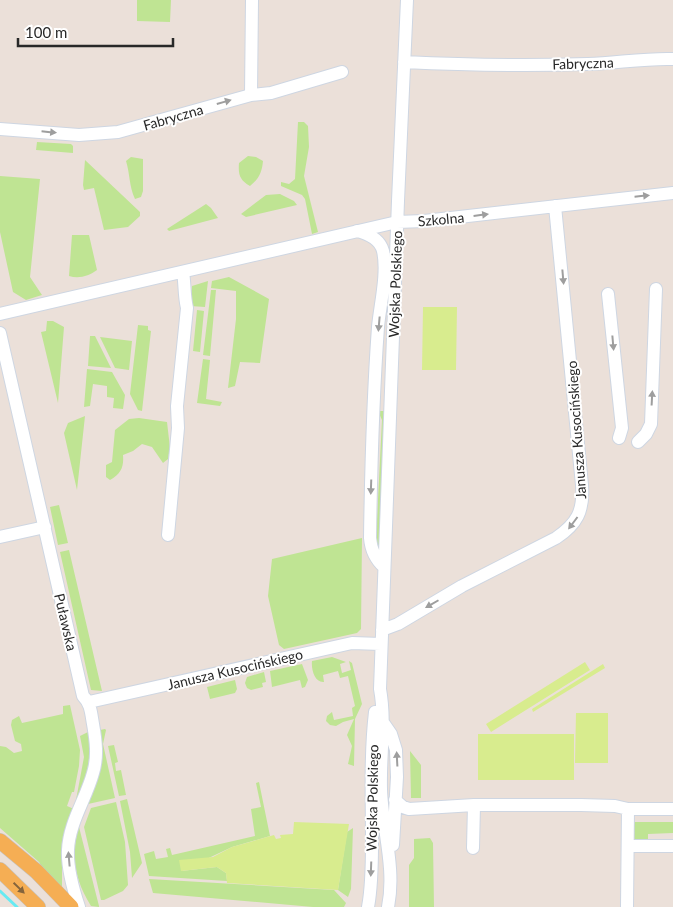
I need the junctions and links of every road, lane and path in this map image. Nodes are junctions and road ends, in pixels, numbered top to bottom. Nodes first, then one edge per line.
1 (252, 0) edge
2 (407, 0) edge
3 (673, 59) edge
4 (404, 62) junction
5 (342, 72) dead end
6 (251, 95) junction
7 (0, 129) edge
8 (673, 193) edge
9 (555, 206) junction
10 (397, 222) junction
11 (357, 231) junction
12 (183, 272) junction
13 (656, 289) dead end
14 (608, 294) dead end
15 (0, 314) edge
16 (0, 333) edge
17 (619, 438) dead end
18 (638, 442) dead end
19 (44, 527) junction
20 (168, 535) dead end
21 (0, 537) edge
22 (384, 568) junction
23 (382, 630) junction
24 (381, 644) junction
25 (380, 689) junction
26 (89, 702) junction
27 (382, 721) junction
28 (395, 800) junction
29 (474, 805) junction
30 (628, 808) junction
31 (409, 809) junction
32 (673, 809) edge
33 (394, 827) junction
34 (0, 841) edge
35 (628, 846) junction
36 (673, 846) edge
37 (474, 848) dead end
38 (389, 857) junction
39 (0, 870) edge
40 (38, 907) edge
41 (71, 907) edge
42 (79, 907) edge
43 (368, 907) edge
44 (388, 907) edge
45 (627, 907) edge

1 - 6 street
2 - 4 street, Wojska Polskiego
3 - 4 street, Fabryczna
4 - 10 street, Wojska Polskiego
5 - 6 street, Fabryczna
7 -> 6 street, Fabryczna
9 -> 8 street, Szkolna
10 -> 9 street, Szkolna
9 -> 23 street, Janusza Kusocińskiego
10 - 11 street, Szkolna
10 - 22 street, Wojska Polskiego
11 - 12 street, Szkolna
11 -> 22 street, Wojska Polskiego
12 - 15 street, Szkolna
12 - 20 street
18 -> 13 street
14 -> 17 street
16 - 19 street, Puławska
19 - 21 street
19 - 26 street, Puławska
22 - 23 street, Wojska Polskiego
23 - 24 street, Wojska Polskiego
24 - 25 street, Wojska Polskiego
24 - 26 street, Janusza Kusocińskiego
25 - 27 street, Wojska Polskiego
25 -> 43 street, Wojska Polskiego
42 -> 26 street, Puławska
28 -> 27 street
27 - 38 street, Wojska Polskiego
28 - 31 street
28 - 33 street
29 - 30 street
29 - 31 street
29 - 37 street
30 - 32 street
30 - 35 street
31 - 33 street
33 - 38 street
34 - 41 main road
35 - 36 street
35 - 45 street
38 - 44 street, Wojska Polskiego
39 -> 40 main road

